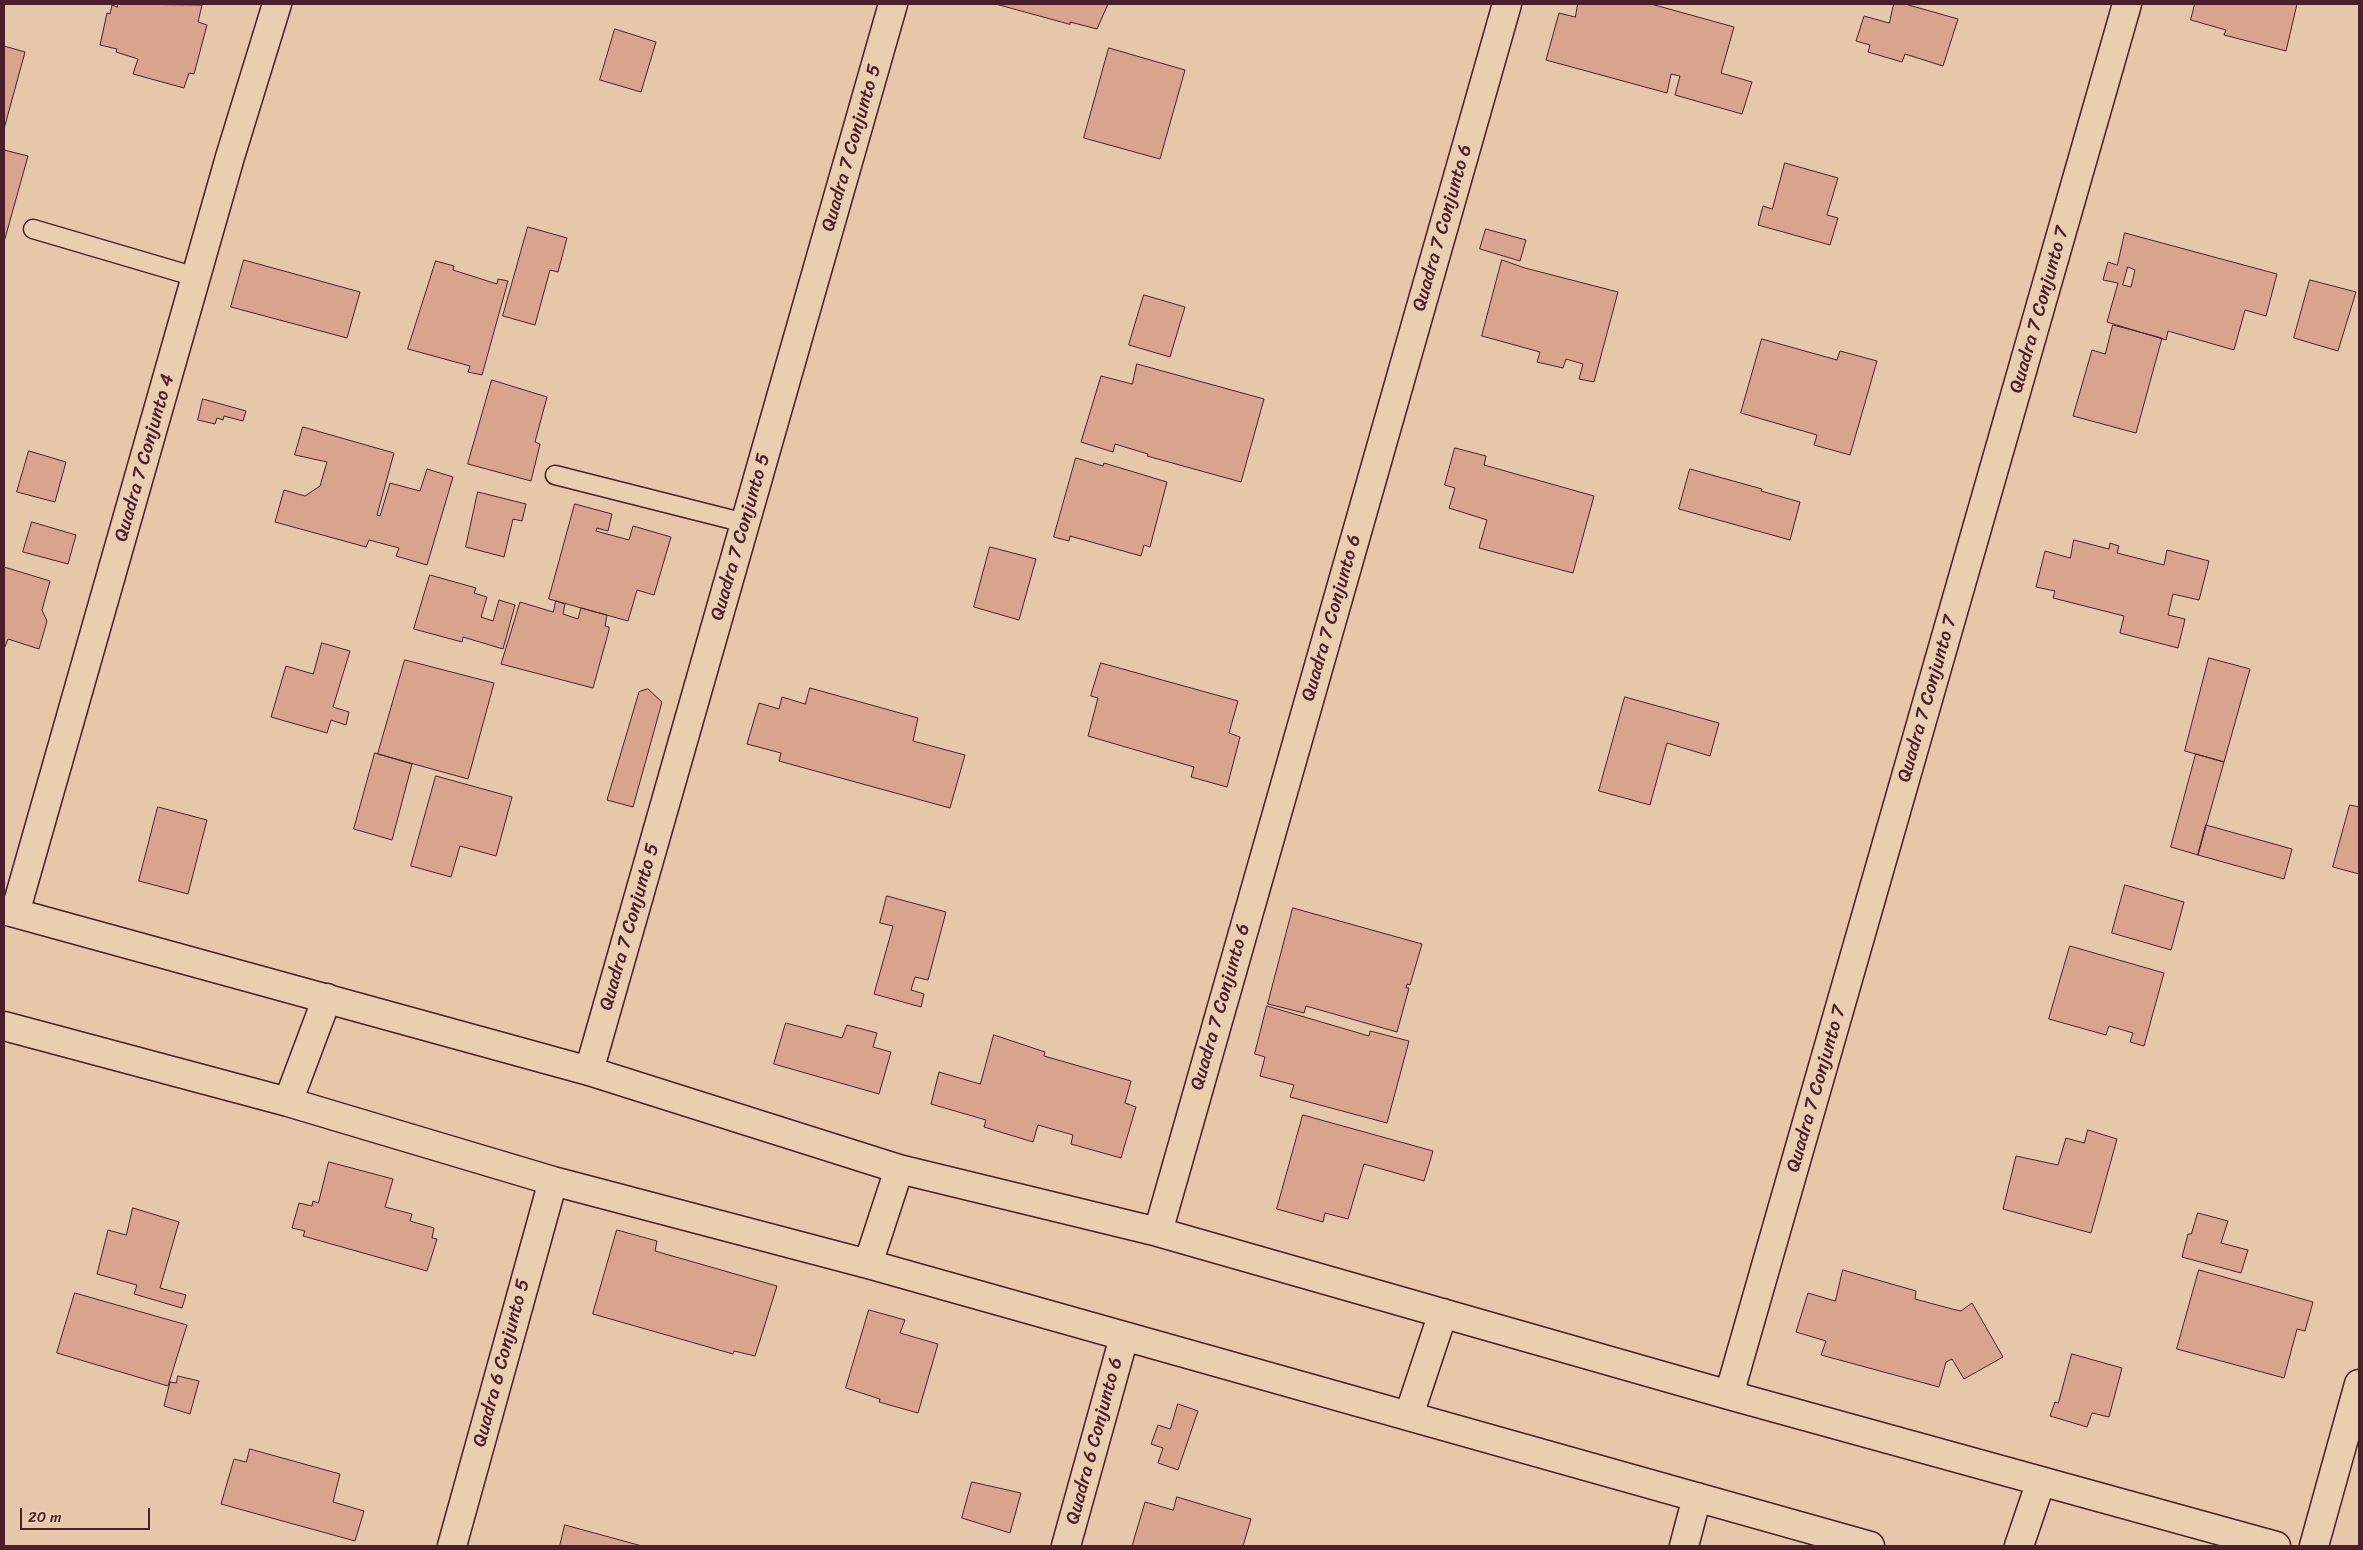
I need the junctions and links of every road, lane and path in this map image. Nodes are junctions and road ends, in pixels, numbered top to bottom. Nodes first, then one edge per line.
1 (277, 4) edge
2 (893, 4) edge
3 (1507, 4) edge
4 (2127, 4) edge
5 (33, 230) dead end
6 (196, 277) junction
7 (555, 474) dead end
8 (745, 523) junction
9 (9, 911) edge
10 (327, 998) junction
11 (4, 1026) edge
12 (589, 1071) junction
13 (288, 1102) junction
14 (899, 1168) junction
15 (553, 1181) junction
16 (1158, 1232) junction
17 (868, 1264) junction
18 (1443, 1313) junction
19 (1124, 1337) junction
20 (2359, 1384) edge
21 (1729, 1395) junction
22 (1408, 1415) junction
23 (2041, 1481) junction
24 (1697, 1497) junction
25 (452, 1546) edge
26 (1066, 1546) edge
27 (1684, 1546) edge
28 (1870, 1546) edge
29 (2019, 1546) edge
30 (2276, 1546) edge
31 (2314, 1546) edge

1 - 6 street, Quadra 7 Conjunto 4
2 - 8 street, Quadra 7 Conjunto 5
3 - 16 street, Quadra 7 Conjunto 6
4 - 21 street, Quadra 7 Conjunto 7
5 - 6 lane
6 - 9 street, Quadra 7 Conjunto 4
7 - 8 lane
8 - 12 street, Quadra 7 Conjunto 5
9 - 10 street
10 - 12 street
10 - 13 street
11 - 13 street
12 - 14 street
13 - 15 street
14 - 16 street
14 - 17 street
15 - 17 street
15 - 25 street, Quadra 6 Conjunto 5
16 - 18 street
17 - 19 street
18 - 21 street
18 - 22 street
19 - 22 street
19 - 26 street, Quadra 6 Conjunto 6
20 - 31 street
21 - 23 street
22 - 24 street
23 - 29 street
23 - 30 street
24 - 27 street
24 - 28 street

